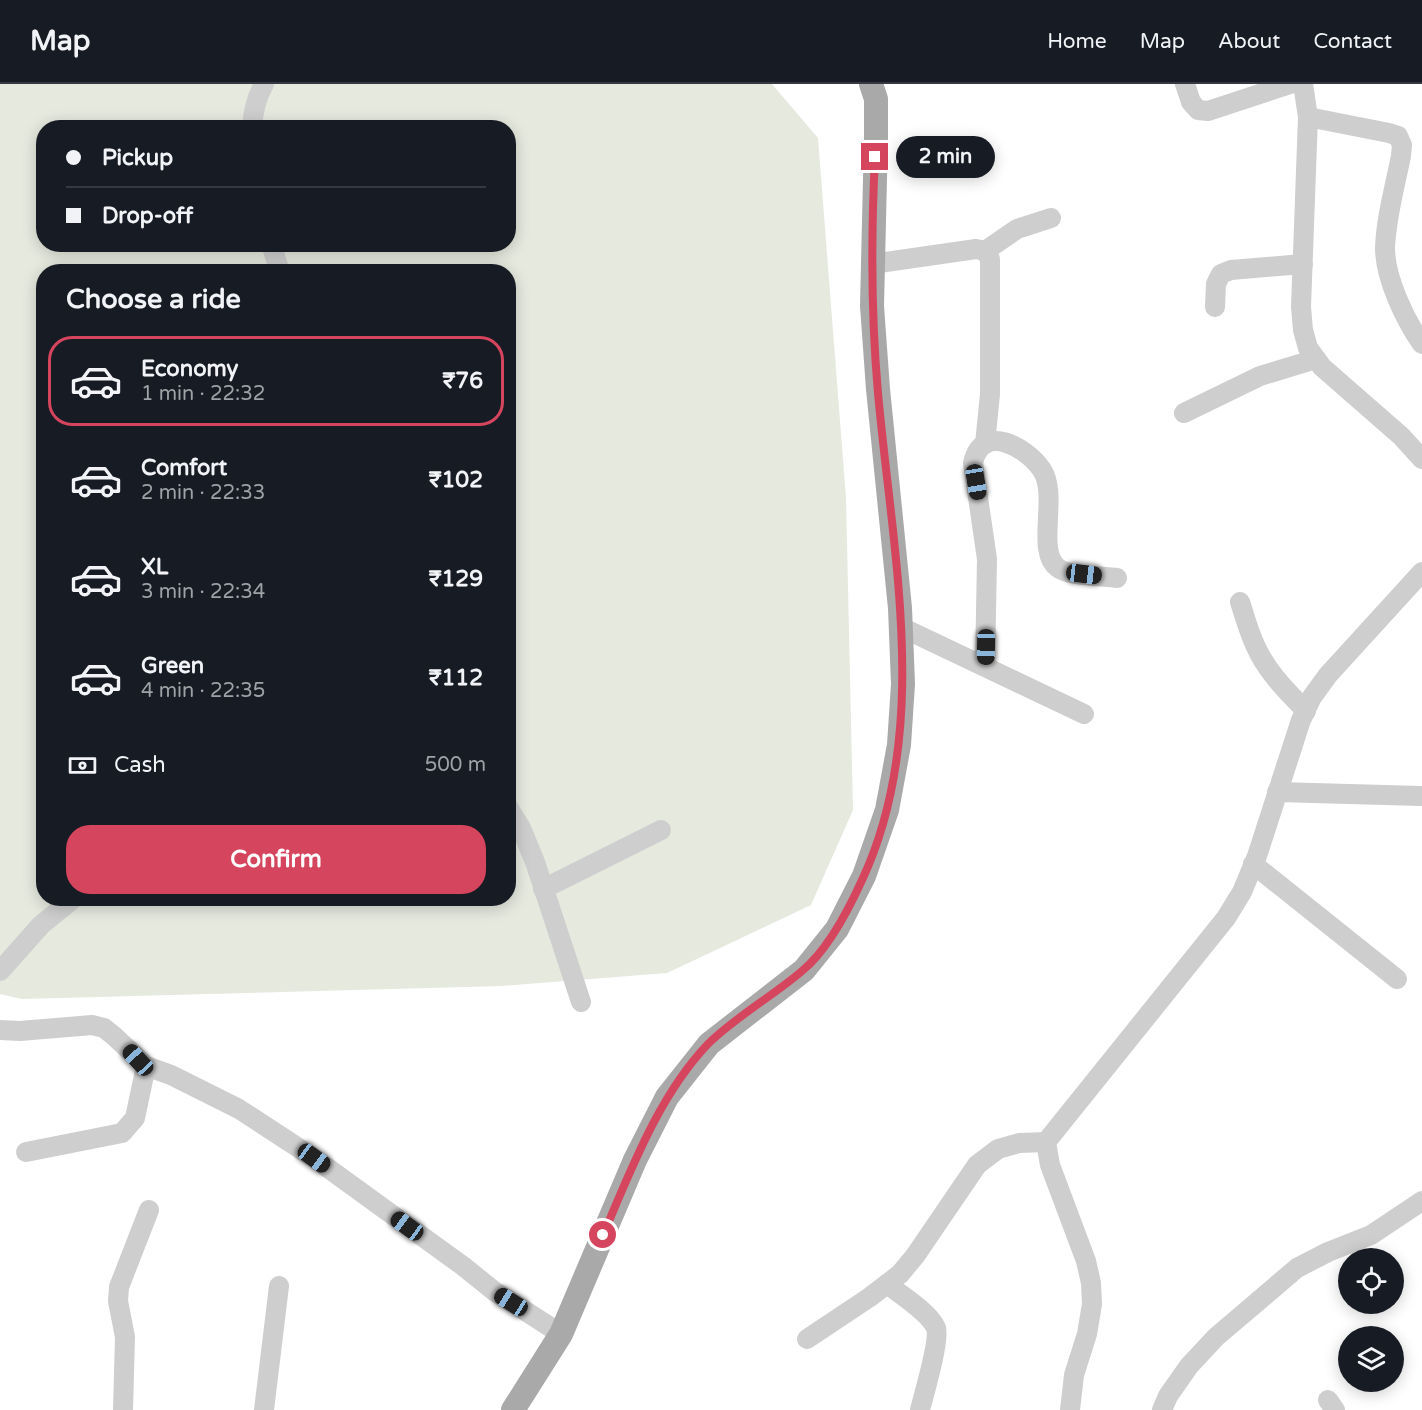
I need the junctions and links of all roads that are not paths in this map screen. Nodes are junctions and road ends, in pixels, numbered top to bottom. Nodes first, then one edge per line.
1 (264, 84) edge
2 (872, 84) edge
3 (1185, 84) edge
4 (1290, 84) edge
5 (1303, 84) edge
6 (1308, 117) junction
7 (252, 120) edge
8 (1051, 218) dead end
9 (985, 251) junction
10 (872, 264) junction
11 (1303, 264) junction
12 (1215, 307) dead end
13 (1422, 344) edge
14 (1316, 359) junction
15 (1184, 413) dead end
16 (985, 444) junction
17 (1422, 459) edge
18 (1422, 572) edge
19 (1117, 578) dead end
20 (1240, 602) dead end
21 (901, 627) junction
22 (986, 666) junction
23 (1306, 711) junction
24 (1084, 714) dead end
25 (1277, 792) junction
26 (1421, 796) edge
27 (516, 820) edge
28 (661, 830) dead end
29 (1253, 864) junction
30 (543, 889) junction
31 (65, 906) edge
32 (0, 970) edge
33 (1397, 979) dead end
34 (581, 1002) dead end
35 (0, 1030) edge
36 (146, 1066) junction
37 (1046, 1142) junction
38 (26, 1152) dead end
39 (1422, 1202) edge
40 (149, 1210) dead end
41 (887, 1284) junction
42 (279, 1286) dead end
43 (561, 1334) junction
44 (807, 1339) dead end
45 (123, 1410) edge
46 (264, 1410) edge
47 (513, 1410) edge
48 (920, 1410) edge
49 (1070, 1410) edge
50 (1162, 1410) edge

1 - 7 street
2 - 10 main road
3 - 4 street
5 - 6 street
6 - 11 street
6 - 13 street
8 - 9 street
9 - 10 street
9 - 16 street
10 - 21 main road
11 - 12 street
11 - 14 street
14 - 15 street
14 - 17 street
16 - 19 street
16 - 22 street
18 - 23 street
20 - 23 street
21 - 22 street
21 - 43 main road
22 - 24 street
23 - 25 street
25 - 26 street
25 - 29 street
27 - 30 street
28 - 30 street
29 - 33 street
29 - 37 street
30 - 34 street
31 - 32 street
35 - 36 street
36 - 38 street
36 - 43 street
37 - 41 street
37 - 49 street
39 - 50 street
40 - 45 street
41 - 44 street
41 - 48 street
42 - 46 street
43 - 47 main road

